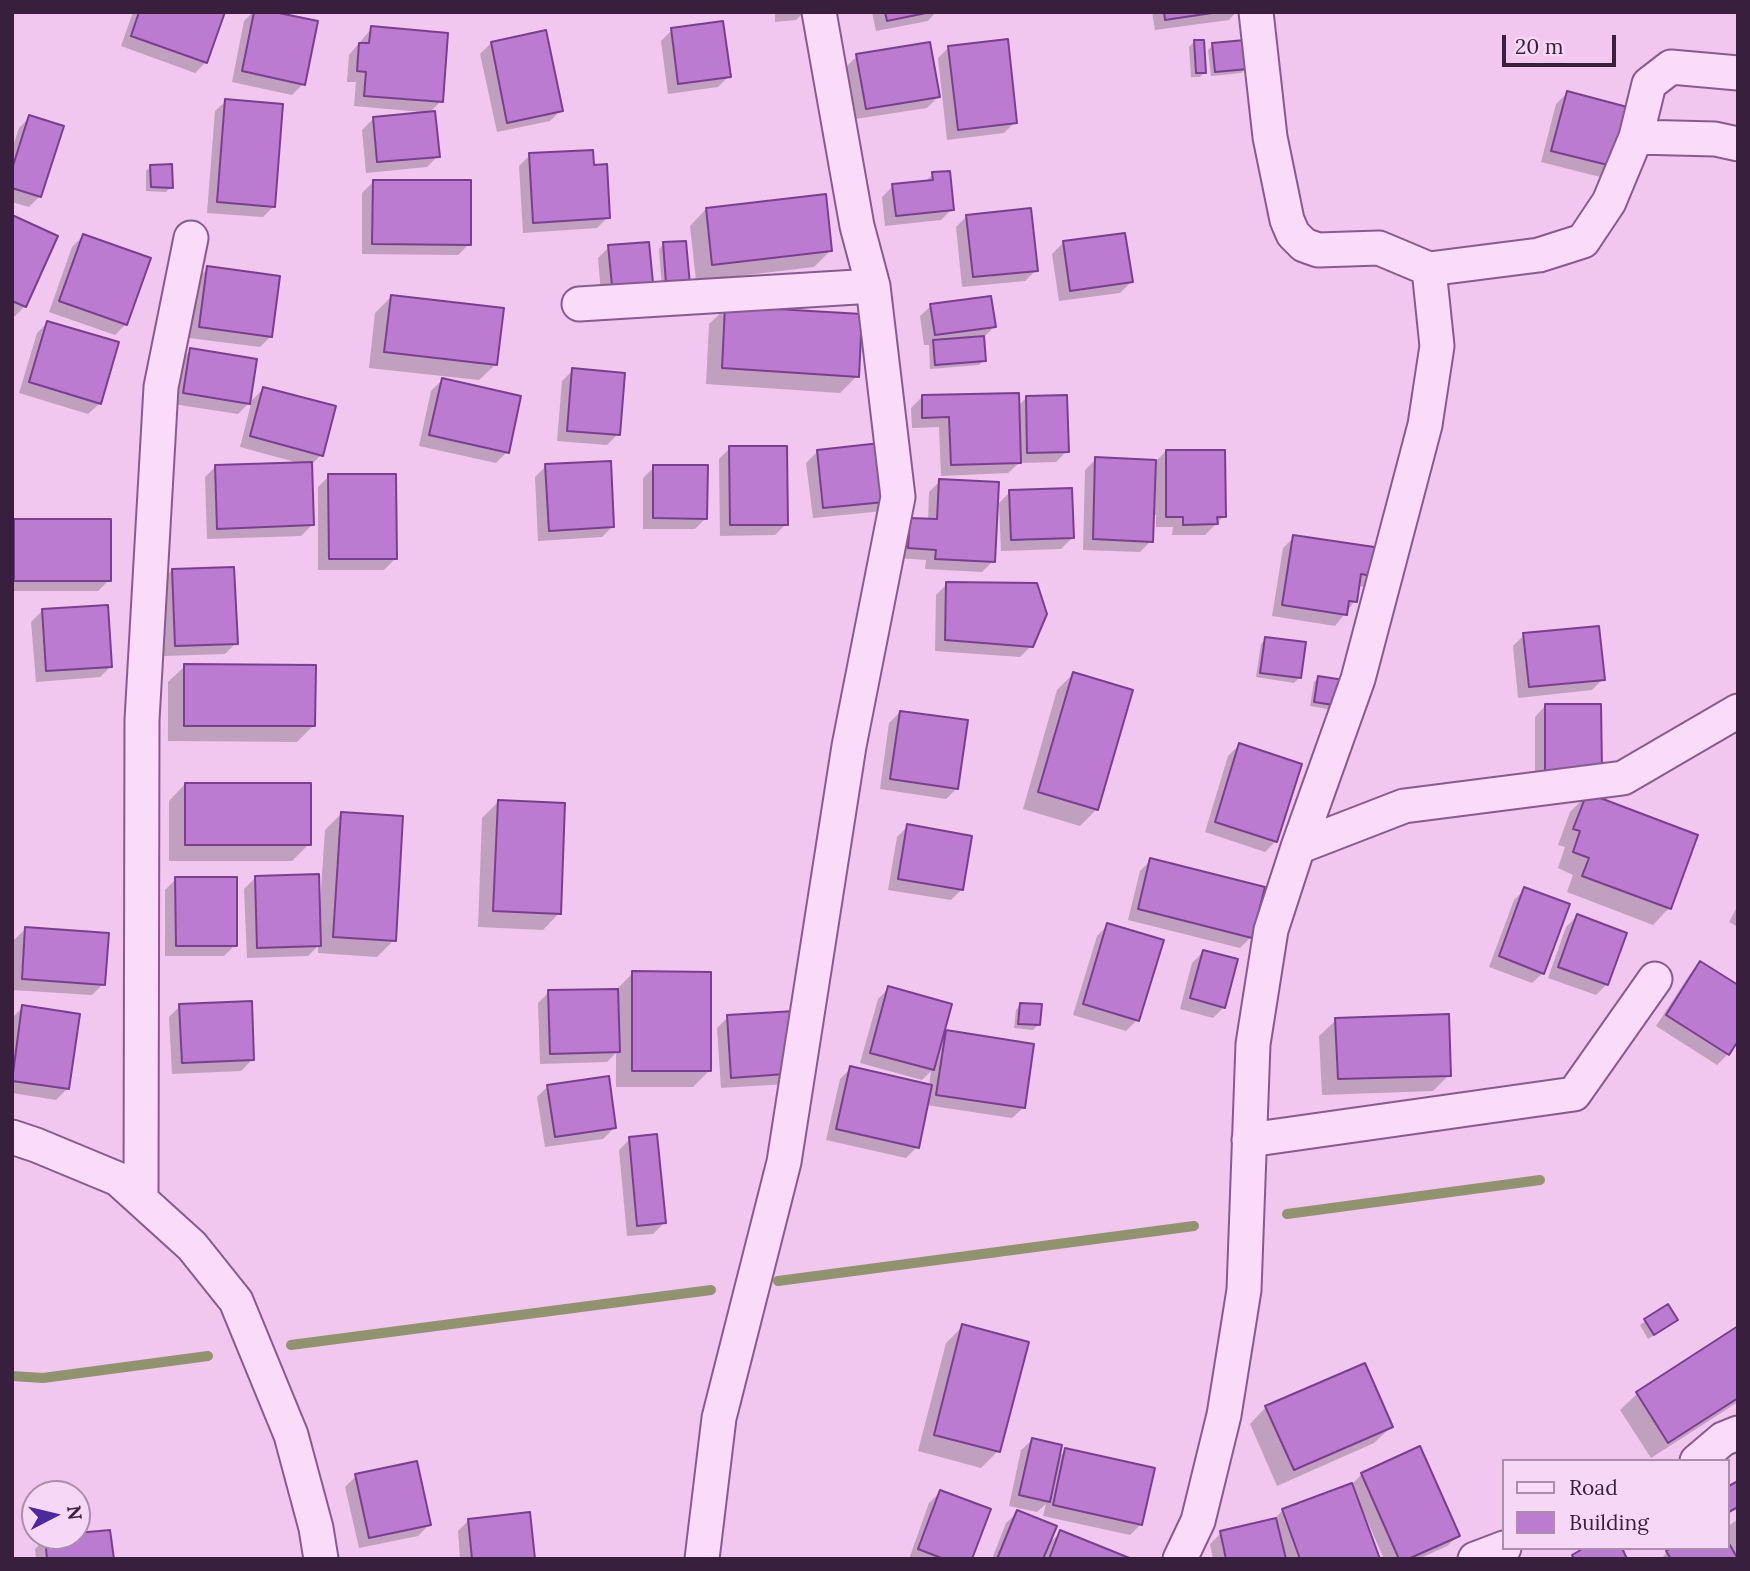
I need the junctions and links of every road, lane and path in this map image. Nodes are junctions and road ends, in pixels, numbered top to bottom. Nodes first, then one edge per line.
1 (819, 12) edge
2 (1256, 12) edge
3 (1738, 73) edge
4 (1636, 137) junction
5 (1738, 144) edge
6 (191, 238) dead end
7 (1429, 269) junction
8 (873, 286) junction
9 (579, 304) dead end
10 (1738, 711) edge
11 (1298, 847) junction
12 (1655, 979) dead end
13 (12, 1137) edge
14 (1249, 1140) junction
15 (141, 1198) junction
16 (1738, 1433) edge
17 (1699, 1459) edge
18 (1502, 1549) edge
19 (321, 1559) edge
20 (702, 1559) edge
21 (1180, 1559) edge
22 (1475, 1559) edge

1 - 8 street
2 - 7 street
3 - 4 street
4 - 5 street
4 - 7 street
6 - 15 street
7 - 11 street
8 - 9 street
8 - 20 street
10 - 11 street
11 - 14 street
12 - 14 street
13 - 15 street
14 - 21 street
15 - 19 street
16 - 17 street
18 - 22 street

